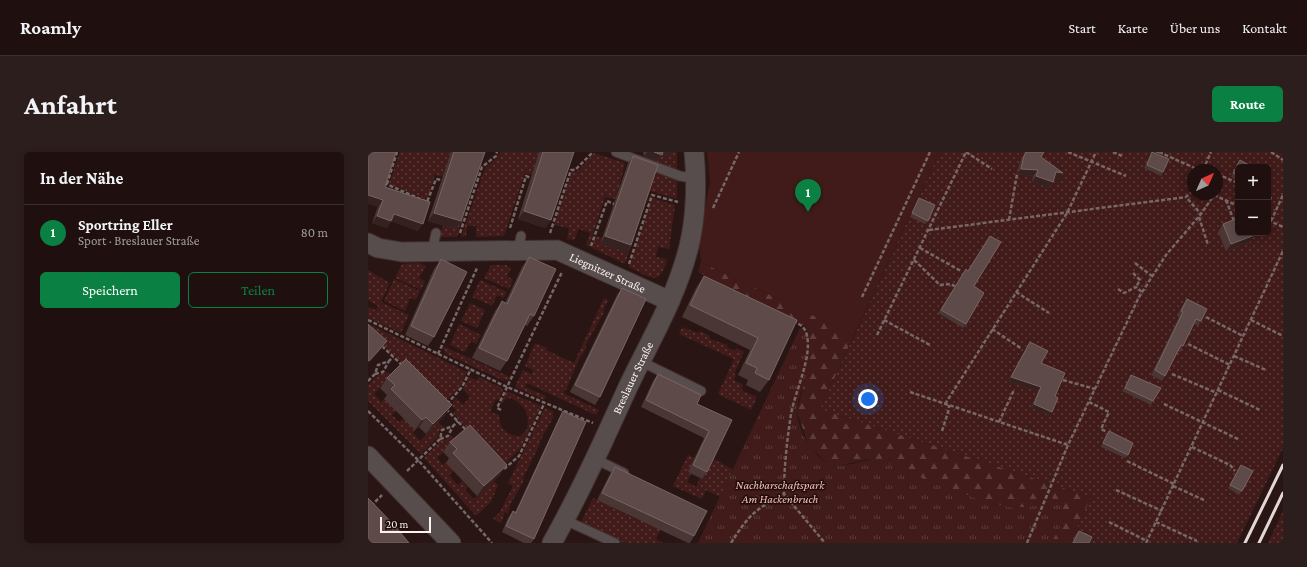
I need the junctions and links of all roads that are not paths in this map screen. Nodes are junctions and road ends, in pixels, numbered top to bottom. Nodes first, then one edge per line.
1 (616, 152) edge
2 (694, 152) edge
3 (697, 179) junction
4 (436, 233) dead end
5 (368, 243) edge
6 (432, 252) junction
7 (670, 301) junction
8 (640, 361) junction
9 (701, 391) dead end
10 (368, 456) edge
11 (595, 459) junction
12 (630, 475) edge
13 (565, 520) junction
14 (451, 543) edge
15 (552, 543) edge
16 (615, 543) edge

1 - 3 lane
2 - 3 street, Breslauer Straße
3 - 7 street, Breslauer Straße
4 - 6 lane
5 - 6 street, Liegnitzer Straße
6 - 7 street, Liegnitzer Straße
7 - 8 street, Breslauer Straße
8 - 9 lane
8 - 11 street, Breslauer Straße
10 - 14 street
11 - 12 lane
11 - 13 street, Breslauer Straße
13 - 15 street, Breslauer Straße
13 - 16 lane

